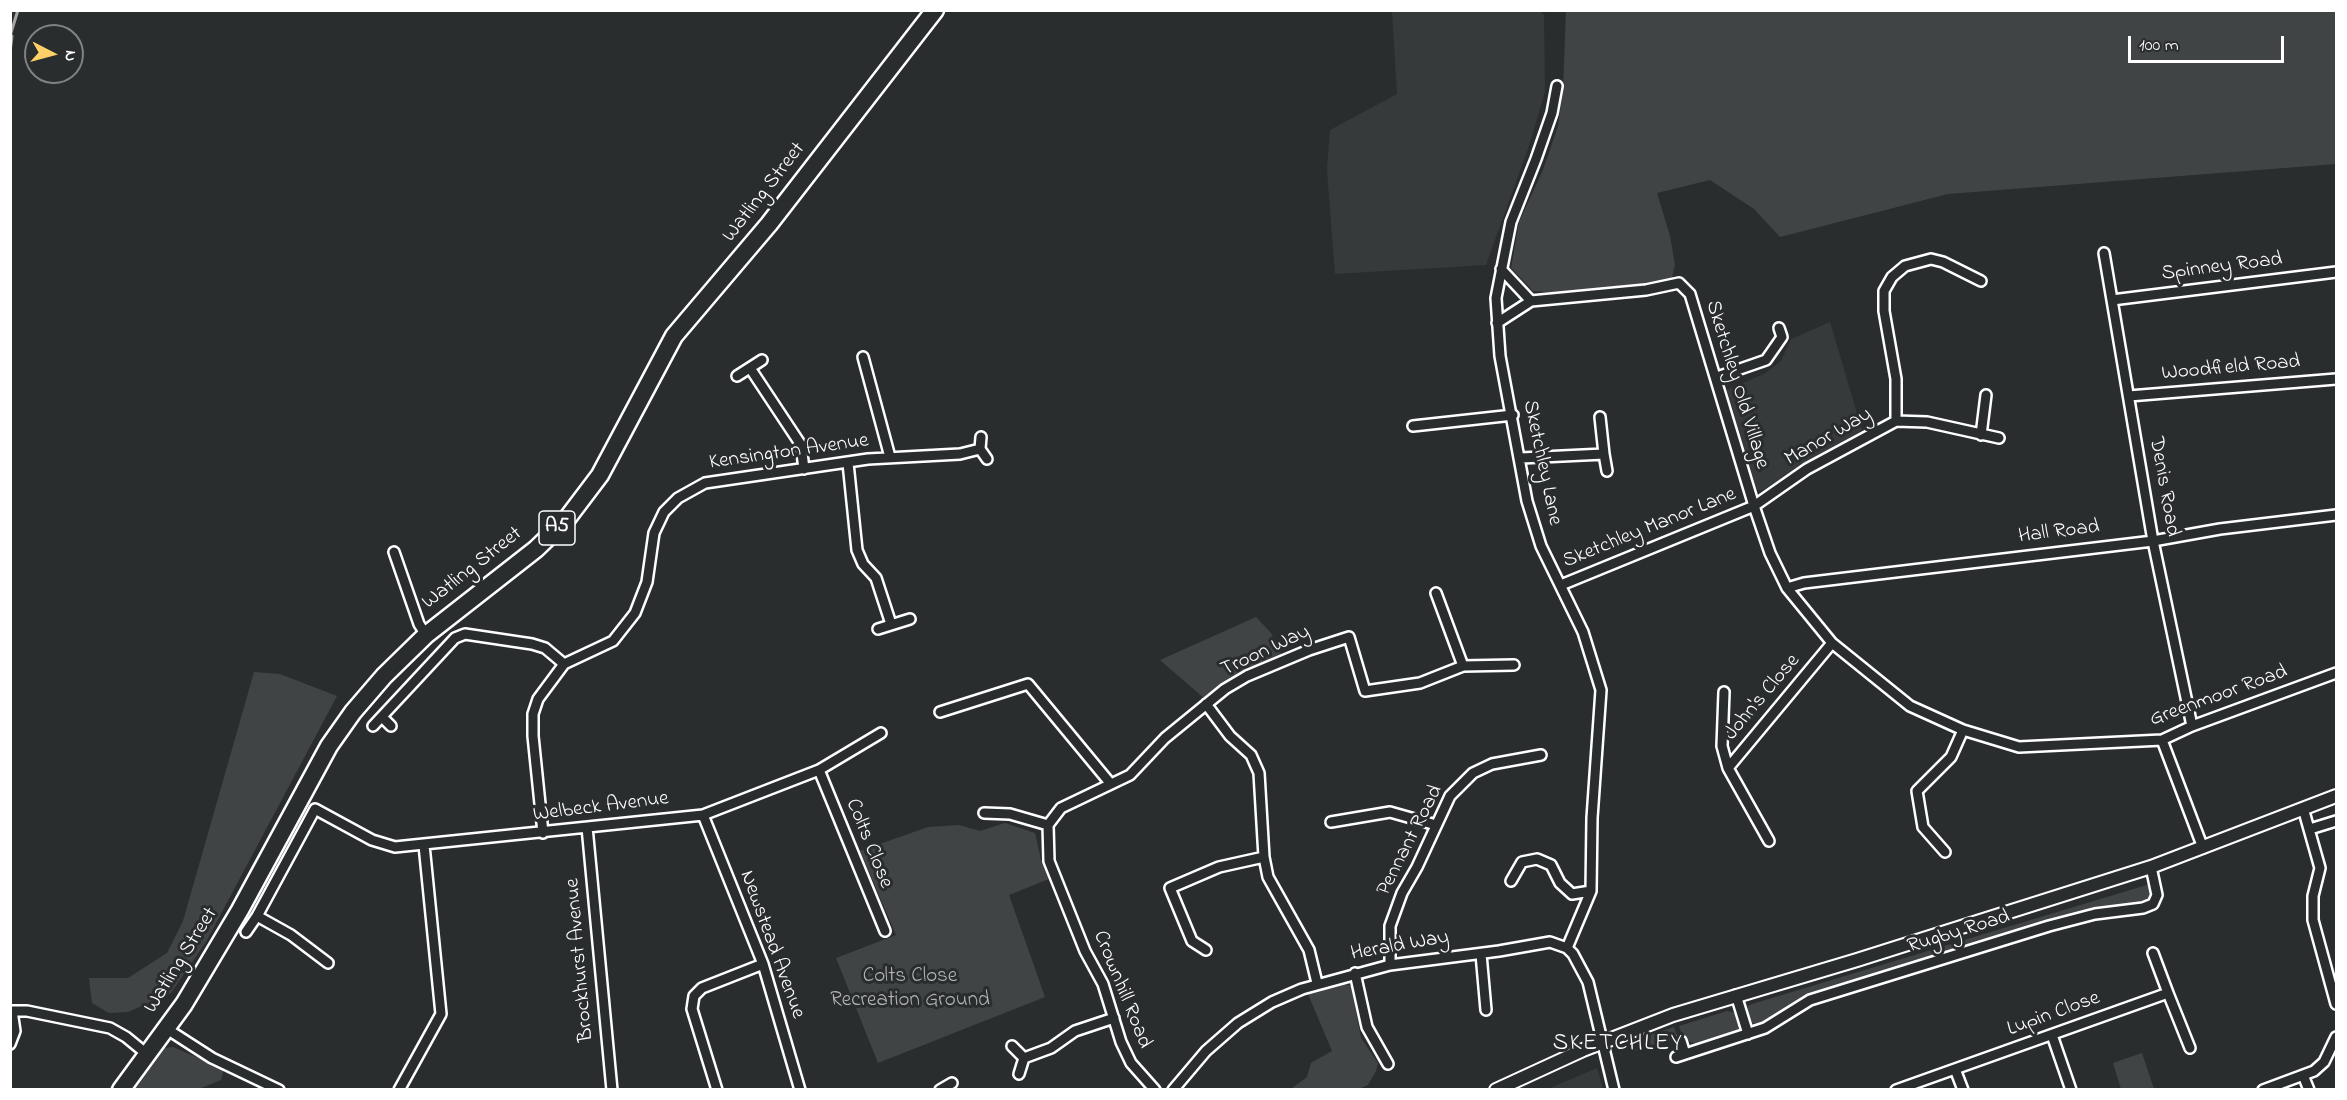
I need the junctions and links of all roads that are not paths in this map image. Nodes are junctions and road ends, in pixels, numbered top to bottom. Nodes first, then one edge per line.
1 (935, 10) edge
2 (1557, 86) dead end
3 (2104, 253) dead end
4 (1501, 269) junction
5 (2337, 272) edge
6 (1981, 280) dead end
7 (2112, 300) junction
8 (1531, 302) junction
9 (1497, 323) junction
10 (1779, 328) dead end
11 (863, 357) dead end
12 (762, 360) dead end
13 (750, 368) junction
14 (737, 376) dead end
15 (1716, 377) junction
16 (2337, 379) edge
17 (1986, 395) dead end
18 (2129, 396) junction
19 (1513, 415) junction
20 (1600, 417) dead end
21 (1896, 421) junction
22 (1413, 426) dead end
23 (1981, 435) junction
24 (981, 437) dead end
25 (1999, 438) dead end
26 (980, 449) junction
27 (1604, 454) junction
28 (890, 457) junction
29 (1521, 458) junction
30 (987, 459) dead end
31 (848, 463) junction
32 (804, 469) junction
33 (1607, 471) dead end
34 (1754, 506) junction
35 (2337, 515) edge
36 (2153, 541) junction
37 (394, 552) dead end
38 (1561, 585) junction
39 (1787, 588) junction
40 (1436, 593) dead end
41 (910, 619) dead end
42 (891, 624) junction
43 (878, 630) dead end
44 (426, 635) junction
45 (1832, 643) junction
46 (564, 664) junction
47 (1514, 665) dead end
48 (1463, 666) junction
49 (2337, 673) edge
50 (1724, 692) dead end
51 (1206, 704) junction
52 (940, 712) dead end
53 (382, 717) junction
54 (373, 726) dead end
55 (391, 726) dead end
56 (2192, 726) junction
57 (1963, 730) junction
58 (880, 733) dead end
59 (2162, 740) junction
60 (1541, 755) dead end
61 (1728, 768) junction
62 (819, 770) junction
63 (1110, 783) junction
64 (2337, 796) edge
65 (2303, 808) junction
66 (984, 813) dead end
67 (703, 815) junction
68 (2337, 821) edge
69 (1331, 822) dead end
70 (1048, 825) junction
71 (1436, 825) junction
72 (587, 827) junction
73 (2310, 829) junction
74 (543, 833) junction
75 (1769, 841) dead end
76 (424, 845) junction
77 (2203, 848) junction
78 (1945, 852) dead end
79 (1264, 857) junction
80 (2151, 867) junction
81 (1511, 880) dead end
82 (1591, 891) junction
83 (257, 916) junction
84 (885, 931) dead end
85 (246, 932) dead end
86 (1567, 948) junction
87 (1206, 950) dead end
88 (2153, 953) dead end
89 (1481, 954) junction
90 (328, 963) dead end
91 (763, 964) junction
92 (1390, 965) junction
93 (1355, 973) junction
94 (1317, 983) junction
95 (2168, 993) junction
96 (1736, 995) junction
97 (2337, 1004) edge
98 (1486, 1010) dead end
99 (11, 1011) edge
100 (1114, 1018) junction
101 (167, 1029) junction
102 (1748, 1034) junction
103 (2052, 1035) junction
104 (2337, 1037) edge
105 (1681, 1041) dead end
106 (1602, 1042) junction
107 (10, 1044) edge
108 (1012, 1046) dead end
109 (2190, 1048) dead end
110 (148, 1055) junction
111 (1024, 1058) junction
112 (1388, 1064) dead end
113 (1955, 1069) junction
114 (1019, 1074) dead end
115 (2303, 1075) junction
116 (1896, 1078) dead end
117 (952, 1083) dead end
118 (121, 1089) edge
119 (279, 1089) edge
120 (399, 1089) edge
121 (612, 1089) edge
122 (717, 1089) edge
123 (800, 1089) edge
124 (940, 1089) edge
125 (1155, 1089) edge
126 (1173, 1089) edge
127 (1496, 1089) edge
128 (1614, 1089) edge
129 (1898, 1089) edge
130 (1963, 1089) edge
131 (2071, 1089) edge
132 (2263, 1089) edge
133 (2309, 1089) edge

1 - 44 highway, Watling Street / A5
2 - 4 street, Sketchley Lane
3 - 7 street, Denis Road
4 - 8 street
4 - 9 street, Sketchley Lane
5 - 7 street, Spinney Road
6 - 21 street
7 - 18 street, Denis Road
8 - 9 street, Sketchley Old Village
8 - 15 street, Sketchley Old Village
9 - 19 street, Sketchley Lane
10 - 15 street
11 - 28 street
12 - 13 street
13 - 14 street
13 - 32 street
15 - 34 street, Sketchley Old Village
16 - 18 street, Woodfield Road
17 - 23 street
18 - 36 street, Denis Road
19 - 22 street
19 - 29 street, Sketchley Lane
20 - 27 street
21 - 23 street, Manor Way
21 - 34 street, Manor Way
23 - 25 street, Manor Way
24 - 26 street
26 - 28 street, Kensington Avenue
26 - 30 street
27 - 29 street
27 - 33 street
28 - 31 street, Kensington Avenue
29 - 38 street, Sketchley Lane
31 - 32 street, Kensington Avenue
31 - 42 street
32 - 46 street, Kensington Avenue
34 - 38 street, Sketchley Manor Lane
34 - 39 street, Greenmoor Road
35 - 36 street, Hall Road
36 - 39 street, Hall Road
36 - 56 street, Denis Road
37 - 44 street
38 - 82 street, Sketchley Lane
39 - 45 street, Greenmoor Road
40 - 48 street
41 - 42 street
42 - 43 street
44 - 101 highway, Watling Street / A5
45 - 57 street, Greenmoor Road
45 - 61 street, John's Close
46 - 53 street
46 - 74 street, Kensington Avenue
47 - 48 street
48 - 51 street, Troon Way
49 - 56 street, Greenmoor Road
50 - 61 street
51 - 63 street, Troon Way
51 - 79 street
52 - 63 street
53 - 54 street
53 - 55 street
56 - 59 street, Greenmoor Road
57 - 59 street, Greenmoor Road
57 - 78 street
58 - 62 street, Welbeck Avenue
59 - 77 street
60 - 71 street, Pennant Road
61 - 75 street, John's Close
62 - 67 street, Welbeck Avenue
62 - 84 street, Colts Close
63 - 70 street, Troon Way
64 - 65 main road, Rugby Road
65 - 73 street
65 - 77 main road, Rugby Road
66 - 70 street
67 - 72 street, Welbeck Avenue
67 - 91 street, Newstead Avenue
68 - 73 street
69 - 71 street
70 - 100 street, Crownhill Road
71 - 92 street, Pennant Road
72 - 74 street, Welbeck Avenue
72 - 121 street, Brockhurst Avenue
73 - 97 street
74 - 76 street, Welbeck Avenue
76 - 83 street, Welbeck Avenue
76 - 120 street
77 - 80 main road, Rugby Road
79 - 87 street
79 - 94 street
80 - 96 main road, Rugby Road
80 - 102 street, Rugby Road
81 - 82 street
82 - 86 street, Sketchley Lane
83 - 85 street
83 - 90 street
86 - 89 street, Herald Way
86 - 106 street
88 - 95 street
89 - 92 street, Herald Way
89 - 98 street
91 - 122 street
91 - 123 street, Newstead Avenue
92 - 93 street, Herald Way
93 - 94 street, Herald Way
93 - 112 street
94 - 126 street, Herald Way
95 - 103 street, Lupin Close
95 - 109 street
96 - 102 street
96 - 106 main road, Rugby Road
99 - 107 street
99 - 110 street
100 - 111 street
100 - 125 street, Crownhill Road
101 - 110 highway, Watling Street / A5
101 - 119 street
102 - 105 street, Rugby Road
103 - 113 street, Lupin Close
103 - 131 street
104 - 115 street
106 - 127 main road, Rugby Road
106 - 128 street
108 - 111 street
110 - 118 highway, Watling Street / A5
111 - 114 street
113 - 129 street, Lupin Close
113 - 130 street
115 - 132 street
115 - 133 street
116 - 129 street
117 - 124 street

